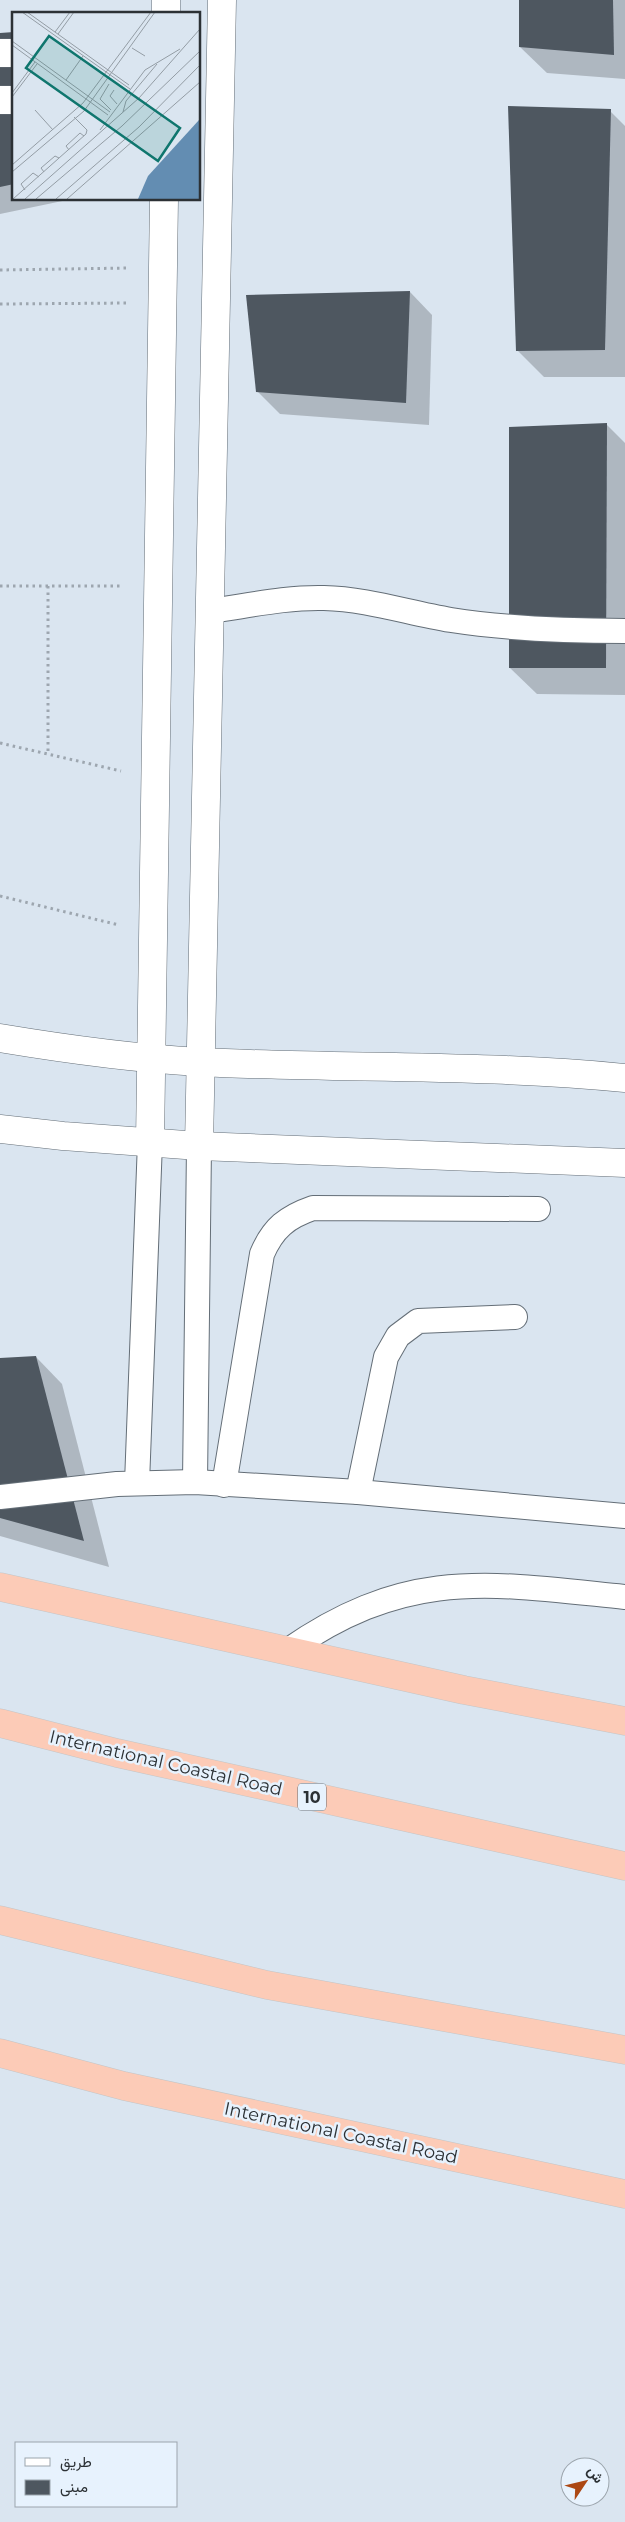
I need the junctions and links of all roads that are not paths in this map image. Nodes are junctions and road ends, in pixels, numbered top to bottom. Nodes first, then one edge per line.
1 (222, 0) edge
2 (164, 200) edge
3 (210, 610) junction
4 (625, 631) edge
5 (0, 1038) edge
6 (151, 1059) junction
7 (200, 1062) junction
8 (625, 1078) edge
9 (0, 1129) edge
10 (150, 1142) junction
11 (198, 1146) junction
12 (625, 1163) edge
13 (538, 1209) dead end
14 (515, 1317) dead end
15 (196, 1482) junction
16 (137, 1483) junction
17 (224, 1486) junction
18 (358, 1492) junction
19 (0, 1497) edge
20 (625, 1516) edge
21 (0, 1587) edge
22 (625, 1597) edge
23 (287, 1651) junction
24 (625, 1721) edge
25 (0, 1723) edge
26 (625, 1866) edge
27 (0, 1920) edge
28 (625, 2050) edge
29 (0, 2053) edge
30 (625, 2194) edge

1 - 3 street
2 - 6 street
3 - 4 lane
3 - 7 street
5 - 6 street
6 - 7 street
6 - 10 street
7 - 8 street
7 - 11 street
9 - 10 street
10 - 11 street
10 - 16 lane
11 - 12 street
11 - 15 lane
13 - 17 lane
14 - 18 lane
15 - 16 lane
15 - 17 lane
16 - 19 lane
17 - 18 lane
18 - 20 lane
21 - 23 highway
22 - 23 lane
23 - 24 highway
25 - 26 highway, International Coastal Road / 10
27 - 28 highway
29 - 30 highway, International Coastal Road

